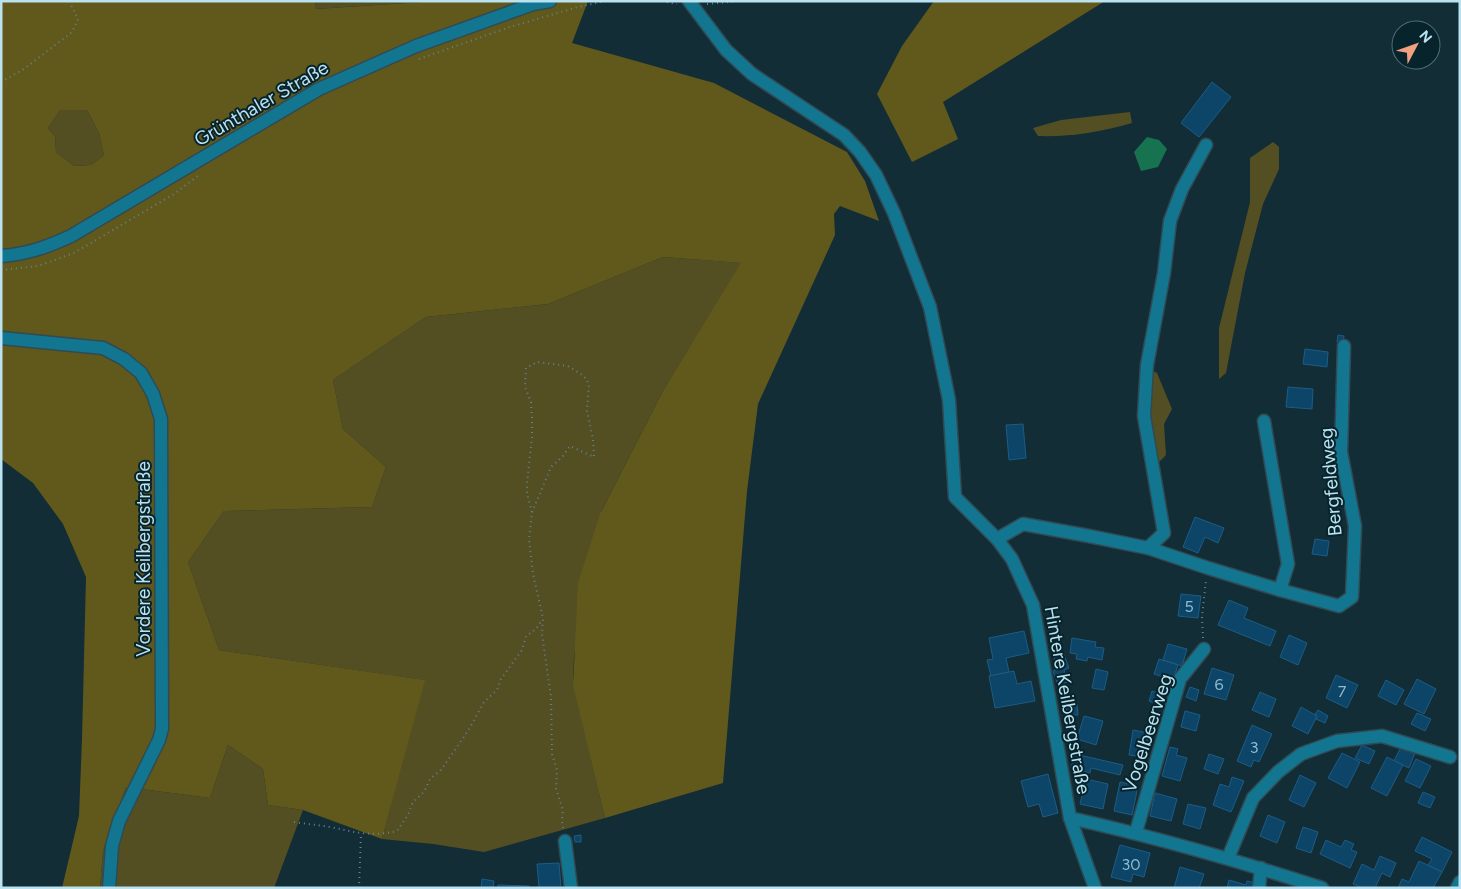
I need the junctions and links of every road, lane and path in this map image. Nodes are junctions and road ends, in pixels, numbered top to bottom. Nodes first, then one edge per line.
1 (69, 1) edge
2 (550, 1) edge
3 (605, 1) edge
4 (689, 1) edge
5 (415, 61) dead end
6 (1, 82) edge
7 (1206, 145) dead end
8 (202, 174) dead end
9 (1, 256) edge
10 (1, 270) edge
11 (1, 338) edge
12 (1344, 346) dead end
13 (1264, 421) dead end
14 (532, 512) junction
15 (997, 539) junction
16 (1148, 548) junction
17 (1208, 568) junction
18 (1280, 590) junction
19 (543, 618) junction
20 (1204, 649) joint
21 (1450, 757) dead end
22 (1070, 818) junction
23 (294, 822) dead end
24 (1136, 832) junction
25 (361, 834) junction
26 (564, 841) joint
27 (1228, 858) junction
28 (1261, 868) junction
29 (1460, 882) edge
30 (1303, 885) edge
31 (109, 888) edge
32 (359, 888) edge
33 (570, 888) edge
34 (1095, 888) edge
35 (1259, 888) edge
36 (1322, 888) edge
37 (1457, 888) edge

1 - 6 path
2 - 9 street, Grünthaler Straße
3 - 5 path
4 - 15 street, Hintere Keilbergstraße
7 - 16 street
8 - 10 path
11 - 31 street, Vordere Keilbergstraße
12 - 18 street, Bergfeldweg
13 - 18 street
14 - 14 path
14 - 19 path
15 - 16 street, Bergfeldweg
15 - 22 street, Hintere Keilbergstraße
16 - 17 street, Bergfeldweg
17 - 18 street, Bergfeldweg
17 - 20 path
19 - 25 path
19 - 26 path
20 - 24 street, Vogelbeerweg
21 - 27 street
22 - 24 street, Hintere Keilbergstraße
22 - 34 street
23 - 25 path
24 - 27 street, Hintere Keilbergstraße
25 - 32 path
26 - 33 street
27 - 28 street, Hintere Keilbergstraße
28 - 30 street, Hintere Keilbergstraße
28 - 35 street
29 - 37 street
30 - 36 street, Hintere Keilbergstraße

